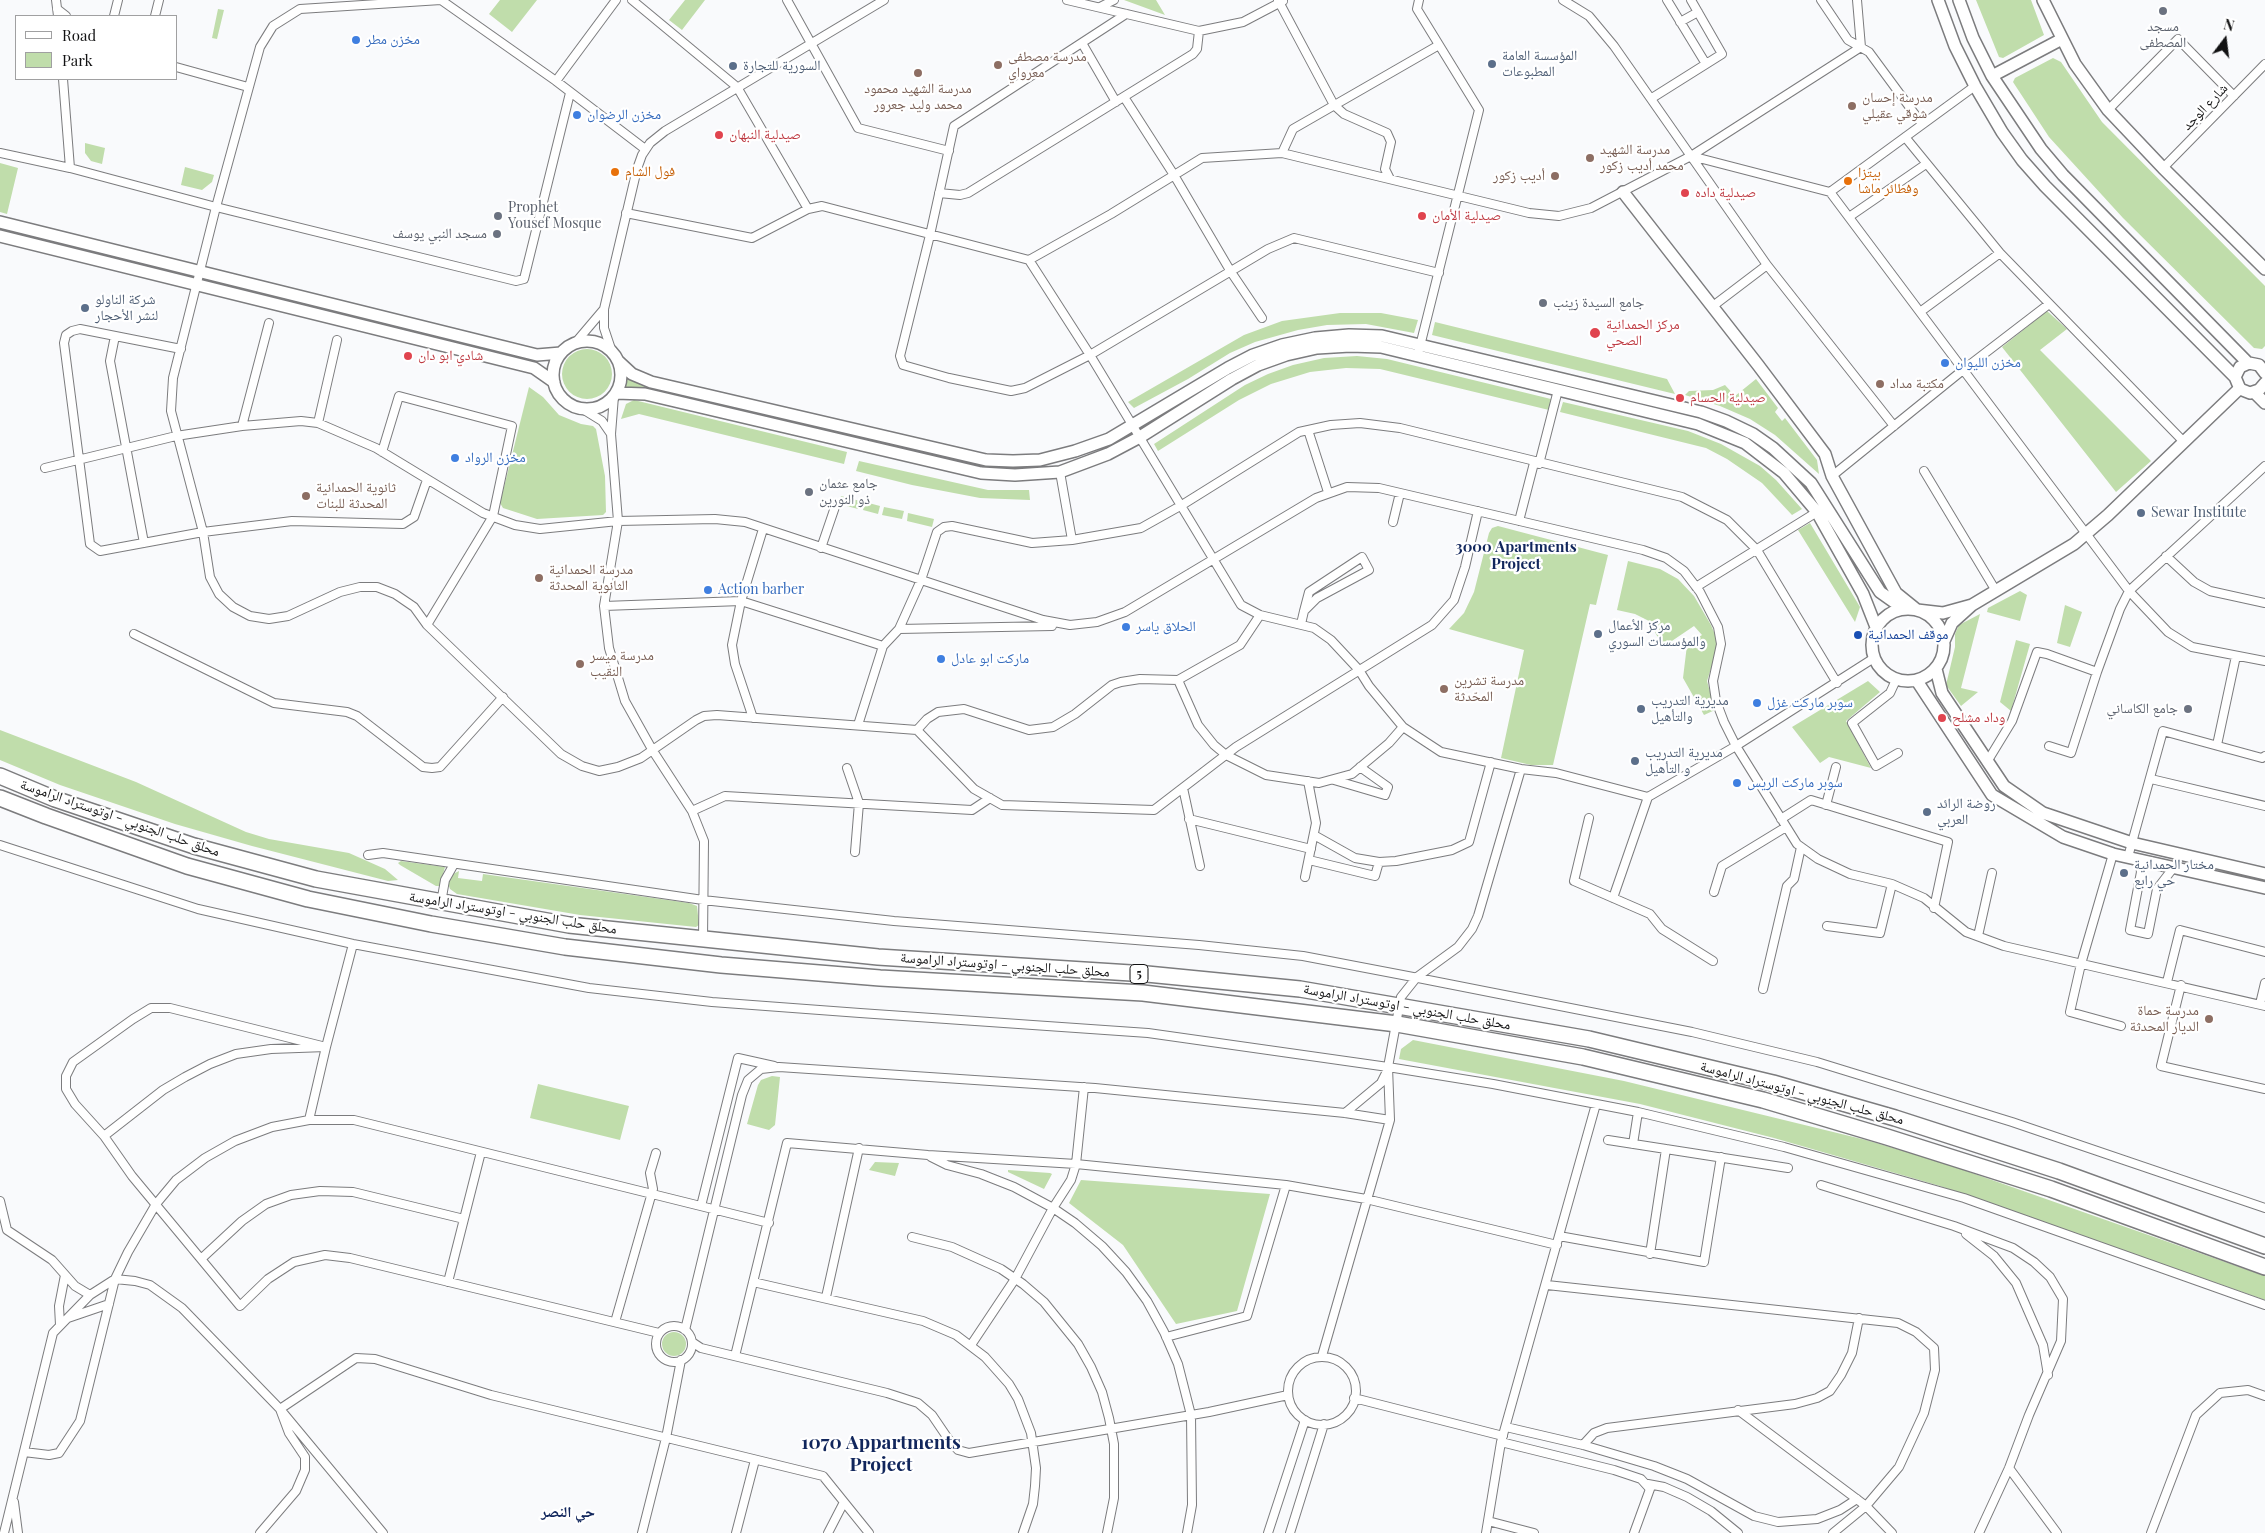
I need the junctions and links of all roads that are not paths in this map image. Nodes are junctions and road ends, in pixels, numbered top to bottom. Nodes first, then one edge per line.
1 (56, 0) edge
2 (118, 0) edge
3 (160, 0) edge
4 (441, 0) edge
5 (616, 0) edge
6 (632, 0) edge
7 (787, 0) edge
8 (884, 0) edge
9 (1067, 0) edge
10 (1114, 0) edge
11 (1419, 0) edge
12 (1563, 0) edge
13 (1667, 0) edge
14 (1691, 0) edge
15 (1821, 0) edge
16 (1857, 0) edge
17 (1938, 0) edge
18 (1959, 0) edge
19 (2044, 0) edge
20 (1281, 1) edge
21 (872, 3) edge
22 (1100, 7) junction
23 (1698, 12) junction
24 (57, 13) edge
25 (1126, 14) junction
26 (114, 15) edge
27 (156, 15) edge
28 (1680, 22) junction
29 (1199, 31) junction
30 (2062, 39) junction
31 (812, 43) junction
32 (1082, 43) junction
33 (1439, 45) junction
34 (1861, 47) junction
35 (1706, 64) junction
36 (2265, 64) edge
37 (178, 68) edge
38 (1992, 76) junction
39 (63, 80) edge
40 (556, 81) junction
41 (1975, 86) junction
42 (248, 87) junction
43 (737, 87) junction
44 (570, 93) junction
45 (2234, 96) junction
46 (1124, 97) junction
47 (1652, 98) junction
48 (1116, 102) junction
49 (1334, 105) junction
50 (2108, 110) junction
51 (1922, 124) junction
52 (1905, 137) junction
53 (645, 149) junction
54 (948, 151) junction
55 (0, 153) edge
56 (1282, 153) junction
57 (1691, 156) junction
58 (1926, 164) junction
59 (70, 168) junction
60 (2163, 168) junction
61 (1174, 175) junction
62 (1390, 179) junction
63 (1623, 192) junction
64 (1830, 192) junction
65 (939, 193) junction
66 (1459, 195) junction
67 (216, 207) junction
68 (808, 209) junction
69 (626, 213) junction
70 (1849, 217) junction
71 (0, 222) edge
72 (930, 235) junction
73 (0, 236) edge
74 (2000, 253) junction
75 (1029, 260) junction
76 (1767, 265) junction
77 (2265, 269) edge
78 (201, 272) junction
79 (1231, 272) junction
80 (1439, 273) junction
81 (198, 285) junction
82 (2049, 304) junction
83 (1713, 306) junction
84 (604, 309) junction
85 (1920, 312) junction
86 (1262, 318) dead end
87 (269, 323) dead end
88 (115, 336) junction
89 (337, 340) dead end
90 (576, 342) junction
91 (1421, 344) junction
92 (181, 349) junction
93 (561, 353) junction
94 (1090, 354) junction
95 (615, 356) junction
96 (1417, 356) junction
97 (2248, 363) junction
98 (2264, 369) edge
99 (1962, 370) junction
100 (2235, 376) junction
101 (554, 382) junction
102 (2265, 383) edge
103 (2240, 388) junction
104 (1558, 390) junction
105 (1590, 392) junction
106 (2254, 392) junction
107 (615, 394) junction
108 (2265, 404) edge
109 (581, 408) junction
110 (1664, 409) junction
111 (318, 423) junction
112 (242, 426) junction
113 (1133, 426) junction
114 (1894, 426) junction
115 (1308, 430) junction
116 (611, 434) junction
117 (176, 436) junction
118 (1140, 438) junction
119 (912, 442) junction
120 (2184, 442) junction
121 (125, 449) junction
122 (382, 452) junction
123 (908, 456) junction
124 (78, 460) junction
125 (1536, 463) junction
126 (2265, 466) edge
127 (45, 468) dead end
128 (1924, 471) dead end
129 (1060, 472) junction
130 (1832, 476) junction
131 (427, 480) junction
132 (1328, 492) junction
133 (1400, 493) junction
134 (1182, 505) junction
135 (835, 507) dead end
136 (1478, 511) junction
137 (1817, 512) junction
138 (493, 516) junction
139 (618, 521) junction
140 (1518, 521) junction
141 (1393, 522) dead end
142 (763, 528) junction
143 (203, 532) junction
144 (2087, 533) junction
145 (1072, 540) junction
146 (144, 543) junction
147 (821, 548) junction
148 (1757, 550) junction
149 (2166, 556) junction
150 (1214, 559) junction
151 (921, 580) junction
152 (1696, 587) junction
153 (1996, 590) junction
154 (2129, 591) junction
155 (741, 601) junction
156 (2265, 603) edge
157 (1972, 605) junction
158 (604, 606) junction
159 (1904, 609) junction
160 (1917, 610) junction
161 (1304, 611) junction
162 (1260, 615) junction
163 (1301, 624) junction
164 (427, 625) junction
165 (1070, 625) junction
166 (1876, 627) junction
167 (899, 628) junction
168 (134, 634) dead end
169 (1944, 641) junction
170 (883, 646) junction
171 (2236, 656) junction
172 (1874, 658) junction
173 (2265, 661) edge
174 (1936, 669) junction
175 (1359, 670) junction
176 (2097, 672) junction
177 (1178, 680) junction
178 (1896, 680) junction
179 (1917, 681) junction
180 (1838, 683) junction
181 (503, 697) junction
182 (753, 718) junction
183 (858, 725) junction
184 (1403, 726) junction
185 (917, 730) junction
186 (2217, 745) junction
187 (1736, 746) junction
188 (2049, 746) dead end
189 (653, 751) junction
190 (1898, 753) dead end
191 (1226, 755) junction
192 (2265, 756) edge
193 (1491, 762) junction
194 (1987, 762) junction
195 (1360, 767) junction
196 (1836, 767) dead end
197 (847, 768) dead end
198 (1521, 768) junction
199 (0, 776) edge
200 (1332, 779) junction
201 (2151, 779) junction
202 (1308, 781) junction
203 (1183, 788) junction
204 (1648, 797) junction
205 (990, 798) junction
206 (2, 799) edge
207 (859, 804) junction
208 (1826, 805) junction
209 (2265, 806) edge
210 (692, 811) junction
211 (1589, 818) dead end
212 (1189, 819) junction
213 (1781, 819) junction
214 (1786, 827) junction
215 (1314, 835) junction
216 (2132, 843) junction
217 (0, 845) edge
218 (1802, 847) junction
219 (1311, 849) junction
220 (856, 852) dead end
221 (2114, 854) junction
222 (368, 855) dead end
223 (2133, 858) junction
224 (1309, 860) junction
225 (1379, 862) junction
226 (454, 864) junction
227 (1200, 866) dead end
228 (2174, 867) junction
229 (1992, 873) dead end
230 (2265, 874) edge
231 (1305, 877) dead end
232 (1892, 884) junction
233 (2265, 888) edge
234 (1714, 892) dead end
235 (442, 897) dead end
236 (1613, 898) junction
237 (703, 900) junction
238 (1934, 908) junction
239 (1827, 926) dead end
240 (1978, 936) junction
241 (703, 940) junction
242 (353, 944) junction
243 (2265, 952) edge
244 (1713, 961) dead end
245 (2081, 964) junction
246 (1417, 978) junction
247 (2167, 982) junction
248 (2265, 983) edge
249 (2181, 985) junction
250 (1762, 989) dead end
251 (1400, 1005) junction
252 (2263, 1005) edge
253 (1397, 1024) junction
254 (2121, 1026) dead end
255 (326, 1047) junction
256 (779, 1067) junction
257 (1388, 1067) junction
258 (1084, 1087) junction
259 (2265, 1089) edge
260 (1596, 1104) junction
261 (1638, 1112) junction
262 (1345, 1113) junction
263 (308, 1120) junction
264 (1390, 1120) junction
265 (104, 1136) junction
266 (1608, 1140) dead end
267 (1633, 1144) junction
268 (859, 1148) junction
269 (1666, 1149) junction
270 (481, 1152) junction
271 (656, 1153) dead end
272 (928, 1155) junction
273 (1720, 1157) junction
274 (1076, 1164) junction
275 (1788, 1168) dead end
276 (1286, 1185) junction
277 (1821, 1185) dead end
278 (651, 1193) junction
279 (1366, 1199) junction
280 (0, 1201) edge
281 (156, 1204) junction
282 (701, 1206) junction
283 (1053, 1208) junction
284 (2265, 1208) edge
285 (715, 1209) junction
286 (464, 1219) junction
287 (769, 1223) junction
288 (1954, 1226) junction
289 (1560, 1236) junction
290 (912, 1237) dead end
291 (1557, 1245) junction
292 (2265, 1246) edge
293 (1650, 1254) junction
294 (201, 1259) junction
295 (2265, 1267) edge
296 (65, 1275) junction
297 (115, 1279) junction
298 (1015, 1279) junction
299 (448, 1282) junction
300 (754, 1282) junction
301 (1546, 1285) junction
302 (90, 1295) junction
303 (826, 1297) junction
304 (108, 1304) junction
305 (2265, 1305) edge
306 (1859, 1318) junction
307 (63, 1322) junction
308 (615, 1322) junction
309 (685, 1330) junction
310 (659, 1333) junction
311 (1166, 1337) junction
312 (692, 1342) junction
313 (971, 1345) junction
314 (735, 1356) junction
315 (1322, 1356) junction
316 (681, 1360) junction
317 (2048, 1375) junction
318 (1288, 1395) junction
319 (2265, 1396) edge
320 (1354, 1398) junction
321 (280, 1409) junction
322 (1738, 1410) junction
323 (1191, 1415) junction
324 (1304, 1420) junction
325 (1324, 1424) junction
326 (1506, 1426) junction
327 (1111, 1428) junction
328 (666, 1438) junction
329 (1502, 1439) junction
330 (1033, 1442) junction
331 (1583, 1445) junction
332 (24, 1452) junction
333 (755, 1460) junction
334 (2009, 1468) junction
335 (1648, 1484) junction
336 (13, 1498) junction
337 (1857, 1499) junction
338 (844, 1502) junction
339 (1866, 1506) junction
340 (1488, 1521) junction
341 (4, 1533) edge
342 (18, 1533) edge
343 (260, 1533) edge
344 (382, 1533) edge
345 (642, 1533) edge
346 (736, 1533) edge
347 (828, 1533) edge
348 (869, 1533) edge
349 (1023, 1533) edge
350 (1107, 1533) edge
351 (1187, 1533) edge
352 (1268, 1533) edge
353 (1290, 1533) edge
354 (1486, 1533) edge
355 (1534, 1533) edge
356 (1634, 1533) edge
357 (1738, 1533) edge
358 (1833, 1533) edge
359 (1892, 1533) edge
360 (1979, 1533) edge
361 (2057, 1533) edge
362 (2151, 1533) edge

1 - 24 street
2 - 26 street
3 - 27 street
4 - 40 street
4 - 42 street
5 - 40 street
6 - 43 street
7 - 31 street
8 - 21 street
9 - 22 street
10 - 22 street
11 - 33 street
12 - 47 street
13 - 28 street
14 - 23 street
15 - 34 street
16 - 34 street
17 - 41 street
18 - 38 street
19 - 30 street
20 - 29 street
20 - 49 street
21 - 31 street
22 - 25 street
23 - 28 street
23 - 35 street
25 - 29 street
25 - 32 street
28 - 35 street
29 - 46 street
30 - 38 street
30 - 50 street
31 - 43 street
31 - 54 street
32 - 48 street
32 - 54 street
33 - 49 street
33 - 66 street
34 - 51 street
34 - 57 street
35 - 47 street
36 - 45 street, شارع الوجد
37 - 42 street
38 - 97 street
39 - 59 street
40 - 44 street
41 - 51 street
41 - 100 street
42 - 67 street
43 - 53 street
43 - 68 street
44 - 53 street
44 - 67 street
45 - 50 street
45 - 60 street, شارع الوجد
46 - 48 street
46 - 61 street
47 - 57 street
48 - 65 street
49 - 56 street
49 - 62 street
50 - 60 street
51 - 52 street
52 - 58 street
52 - 64 street
53 - 69 street
54 - 65 street
55 - 59 street
56 - 61 street
56 - 62 street
57 - 63 street
57 - 64 street
57 - 76 street
58 - 70 street
58 - 74 street
59 - 67 street
60 - 77 street
61 - 75 street
61 - 79 street
62 - 66 street
63 - 66 street
63 - 83 street
64 - 70 street
65 - 72 street
66 - 80 street
67 - 78 street
68 - 69 street
68 - 72 street
69 - 84 street
70 - 85 street
71 - 78 street
72 - 75 street
72 - 94 street
73 - 81 street
74 - 82 street
74 - 85 street
75 - 94 street
76 - 83 street
76 - 114 street
78 - 81 street
78 - 93 street
79 - 80 street
79 - 86 street
79 - 94 street
80 - 91 street
81 - 92 street
81 - 101 street
82 - 99 street
82 - 120 street
83 - 130 street
84 - 90 street
84 - 95 street
85 - 99 street
87 - 112 street
88 - 92 street
88 - 121 street
88 - 124 street
89 - 111 street
90 - 93 street
90 - 95 street
91 - 96 street
91 - 105 street
91 - 113 street
92 - 117 street
93 - 101 street
94 - 113 street
95 - 107 street
95 - 119 street
96 - 104 street
96 - 118 street
97 - 98 street
97 - 100 street
99 - 114 street
99 - 144 street
100 - 103 street
101 - 109 street
102 - 106 street
103 - 106 street
103 - 120 street
104 - 105 street
104 - 125 street
105 - 110 street
106 - 108 street
107 - 109 street
107 - 116 street
107 - 123 street
109 - 116 street
110 - 137 street
110 - 159 street
111 - 112 street
111 - 122 street
112 - 117 street
113 - 118 street
113 - 119 street
114 - 130 street
115 - 125 street
115 - 132 street
115 - 134 street
116 - 139 street
117 - 121 street
117 - 143 street
118 - 129 street
118 - 134 street
119 - 123 street
120 - 144 street
121 - 124 street
121 - 146 street
122 - 131 street
122 - 138 street
123 - 129 street
124 - 127 street
124 - 146 street
125 - 140 street
125 - 148 street
126 - 149 street
128 - 153 street
129 - 145 street
130 - 160 street
131 - 138 street
131 - 143 street
132 - 133 street
132 - 150 street
133 - 136 street
133 - 141 street
134 - 145 street
134 - 150 street
135 - 147 street
136 - 140 street
136 - 175 street
137 - 148 street
137 - 166 street
138 - 139 street
138 - 164 street
139 - 142 street
139 - 158 street
140 - 152 street
142 - 147 street
142 - 155 street
143 - 146 street
143 - 164 street
144 - 153 street
144 - 154 street
145 - 151 street
147 - 151 street
148 - 152 street
148 - 180 street
149 - 154 street
149 - 156 street
150 - 162 street
150 - 165 street
151 - 165 street
151 - 167 street
152 - 187 street
153 - 157 street
154 - 171 street
154 - 176 street
155 - 158 street
155 - 170 street
155 - 182 street
157 - 160 street
157 - 169 street
158 - 189 street
159 - 160 street
159 - 166 street
160 - 169 street
161 - 161 street
161 - 163 street
162 - 163 street
162 - 177 street
163 - 175 street
164 - 181 street
165 - 167 street
166 - 172 street
167 - 170 street
168 - 181 street
169 - 174 street
170 - 183 street
171 - 173 street
171 - 186 street
172 - 178 street
172 - 180 street
174 - 179 street
174 - 194 street
175 - 184 street
175 - 191 street
176 - 188 street
176 - 194 street
177 - 185 street
177 - 191 street
178 - 179 street
178 - 190 street
179 - 221 street
180 - 187 street
181 - 189 street
182 - 183 street
182 - 189 street
183 - 185 street
184 - 193 street
184 - 195 street
185 - 205 street
186 - 192 street
186 - 201 street
187 - 204 street
187 - 213 street
189 - 210 street
191 - 202 street
191 - 203 street
193 - 198 street
193 - 225 street
194 - 216 street
195 - 200 street
195 - 200 street
196 - 208 street
197 - 207 street
198 - 204 street
198 - 246 street
199 - 241 highway, محلق حلب الجنوبي - اوتوستراد الراموسة / 5
200 - 202 street
201 - 209 street
201 - 216 street
202 - 215 street
203 - 205 street
203 - 212 street
204 - 236 street
205 - 207 street
206 - 253 highway, محلق حلب الجنوبي - اوتوستراد الراموسة / 5
207 - 210 street
207 - 220 street
208 - 213 street
208 - 238 street
210 - 237 street
211 - 236 street
212 - 219 street
212 - 227 street
213 - 214 street
214 - 218 street
214 - 234 street
215 - 219 street
215 - 225 street
216 - 223 street
216 - 230 street
217 - 242 street
218 - 232 street
218 - 250 street
219 - 224 street
221 - 223 street
221 - 245 street
222 - 226 street
223 - 228 street
223 - 228 street
224 - 225 street
224 - 231 street
226 - 235 street
226 - 237 street
228 - 233 street
229 - 240 street
232 - 238 street
232 - 239 street
236 - 244 street
237 - 241 street
237 - 246 street
238 - 240 street
240 - 245 street
241 - 251 highway, محلق حلب الجنوبي - اوتوستراد الراموسة / 5
242 - 255 street
242 - 257 street
243 - 247 street
245 - 247 street
245 - 254 street
246 - 251 street
246 - 284 street
247 - 249 street
248 - 252 street
249 - 252 street
249 - 259 street
251 - 253 street
251 - 292 highway, محلق حلب الجنوبي - اوتوستراد الراموسة / 5
253 - 257 street
253 - 295 highway, محلق حلب الجنوبي - اوتوستراد الراموسة / 5
255 - 263 street
255 - 265 street
255 - 265 street
256 - 258 street
256 - 282 street
256 - 285 street
257 - 260 street
257 - 262 street
257 - 264 street
258 - 262 street
258 - 274 street
260 - 261 street
260 - 289 street
261 - 267 street
261 - 305 street
262 - 264 street
263 - 270 street
263 - 281 street
264 - 279 street
265 - 281 street
266 - 267 street
267 - 269 street
268 - 272 street
268 - 287 street
268 - 303 street
269 - 273 street
269 - 293 street
270 - 278 street
270 - 286 street
271 - 278 street
272 - 274 street
272 - 283 street
273 - 275 street
273 - 293 street
274 - 276 street
274 - 283 street
276 - 279 street
276 - 311 street
277 - 288 street
278 - 282 street
278 - 308 street
279 - 291 street
279 - 315 street
280 - 296 street
281 - 294 street
281 - 297 street
282 - 285 street
283 - 298 street
283 - 311 street
285 - 287 street
285 - 309 street
286 - 294 street
286 - 299 street
287 - 300 street
288 - 317 street
288 - 317 street
289 - 291 street
289 - 293 street
290 - 298 street
291 - 301 street
294 - 299 street
296 - 302 street
296 - 307 street
297 - 302 street
297 - 304 street
297 - 321 street
298 - 313 street
298 - 327 street
299 - 308 street
300 - 303 street
300 - 314 street
301 - 306 street
301 - 326 street
302 - 307 street
303 - 313 street
304 - 307 street
304 - 332 street
306 - 322 street
306 - 339 street
307 - 332 street
308 - 310 street
309 - 310 street
309 - 312 street
310 - 316 street
311 - 323 street
312 - 314 street
312 - 316 street
313 - 330 street
314 - 330 street
315 - 318 street
315 - 320 street
316 - 328 street
317 - 334 street
318 - 323 street
318 - 324 street
319 - 362 street
320 - 325 street
320 - 329 street
321 - 328 street
321 - 343 street
321 - 344 street
322 - 331 street
322 - 337 street
323 - 327 street
323 - 351 street
324 - 325 street
324 - 352 street
325 - 353 street
326 - 329 street
326 - 331 street
327 - 330 street
327 - 350 street
328 - 333 street
328 - 345 street
329 - 335 street
329 - 340 street
330 - 349 street
331 - 337 street
332 - 336 street
333 - 338 street
333 - 346 street
334 - 360 street
334 - 361 street
335 - 356 street
335 - 357 street
336 - 341 street
336 - 342 street
337 - 339 street
338 - 347 street
338 - 348 street
339 - 358 street
339 - 359 street
340 - 354 street
340 - 355 street

